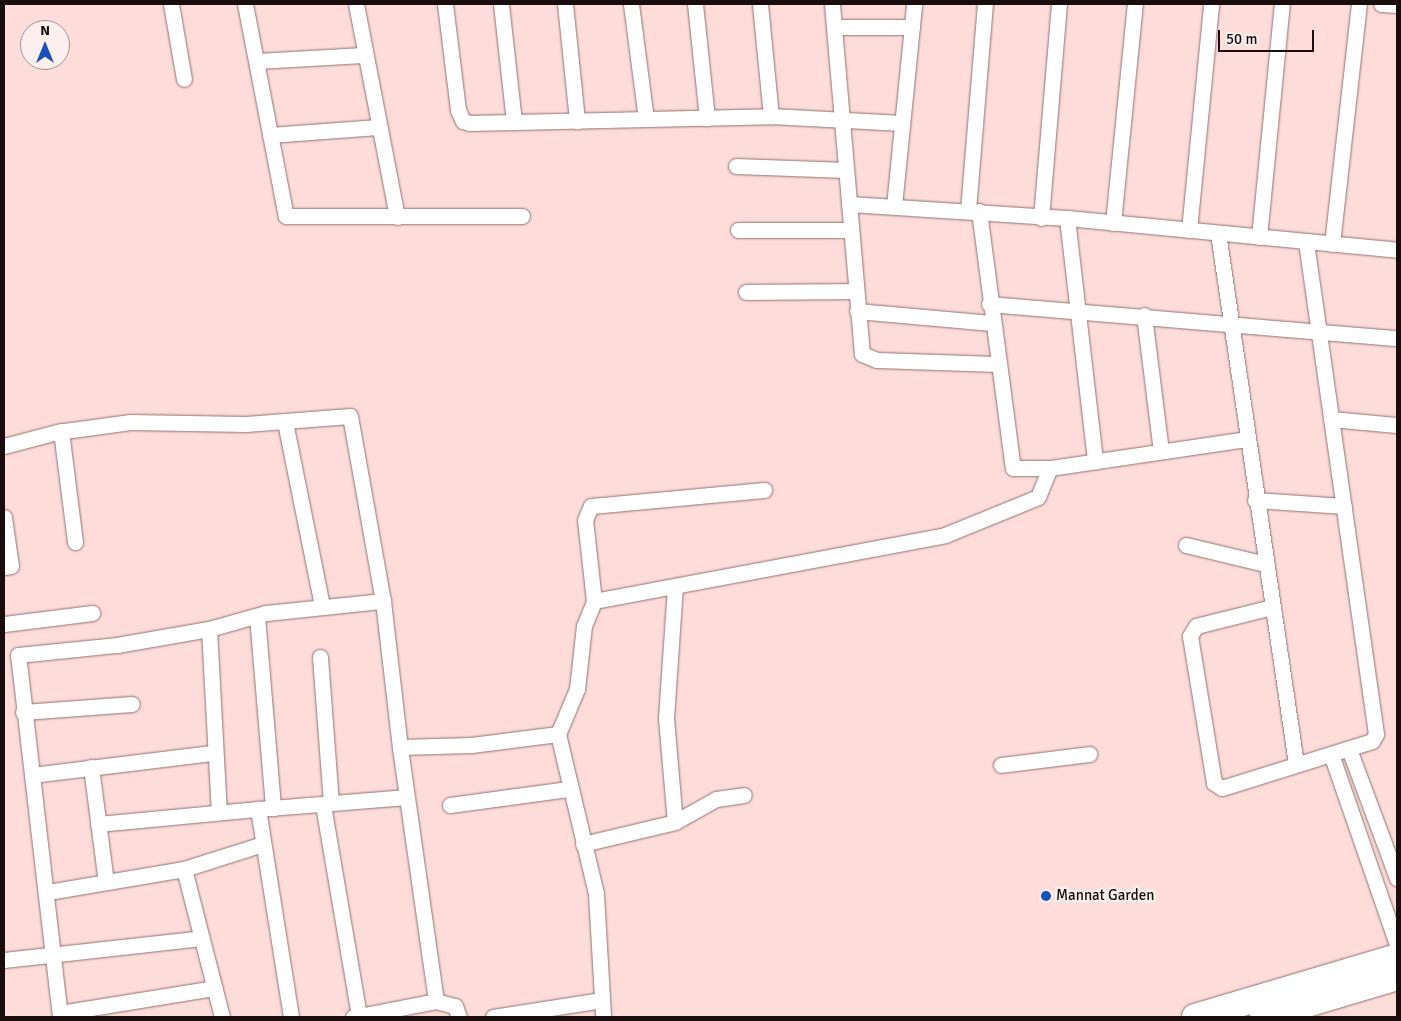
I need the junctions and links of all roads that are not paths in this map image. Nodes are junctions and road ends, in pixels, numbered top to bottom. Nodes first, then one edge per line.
1 (171, 4) edge
2 (245, 4) edge
3 (356, 4) edge
4 (445, 4) edge
5 (501, 4) edge
6 (564, 4) edge
7 (631, 4) edge
8 (695, 4) edge
9 (760, 4) edge
10 (832, 4) edge
11 (914, 4) edge
12 (985, 4) edge
13 (1059, 4) edge
14 (1135, 4) edge
15 (1211, 4) edge
16 (1282, 4) edge
17 (1359, 4) edge
18 (1381, 4) edge
19 (1397, 5) edge
20 (834, 27) junction
21 (912, 27) junction
22 (363, 55) junction
23 (257, 61) junction
24 (184, 79) dead end
25 (771, 116) junction
26 (707, 118) junction
27 (841, 118) junction
28 (646, 119) junction
29 (577, 121) junction
30 (514, 122) junction
31 (902, 123) junction
32 (378, 127) junction
33 (270, 135) junction
34 (736, 166) dead end
35 (846, 170) junction
36 (849, 204) junction
37 (894, 206) junction
38 (974, 211) junction
39 (522, 216) dead end
40 (397, 217) junction
41 (1041, 218) junction
42 (1067, 218) junction
43 (1113, 223) junction
44 (738, 230) dead end
45 (851, 230) junction
46 (1189, 230) junction
47 (1218, 233) junction
48 (1259, 238) junction
49 (1306, 242) junction
50 (1332, 244) junction
51 (1397, 250) edge
52 (856, 291) junction
53 (746, 292) dead end
54 (989, 304) junction
55 (1076, 310) junction
56 (857, 311) junction
57 (1144, 315) junction
58 (1232, 322) junction
59 (991, 323) junction
60 (1318, 330) junction
61 (1397, 338) edge
62 (996, 364) junction
63 (1331, 419) junction
64 (285, 422) junction
65 (1397, 425) edge
66 (61, 431) junction
67 (1247, 439) junction
68 (4, 446) edge
69 (1161, 451) junction
70 (1095, 461) junction
71 (1050, 468) junction
72 (764, 490) dead end
73 (1256, 500) junction
74 (1344, 506) junction
75 (4, 517) edge
76 (76, 542) dead end
77 (1186, 545) dead end
78 (1265, 564) junction
79 (4, 567) edge
80 (675, 586) junction
81 (383, 601) junction
82 (594, 601) junction
83 (322, 605) junction
84 (1272, 607) junction
85 (92, 613) dead end
86 (257, 616) junction
87 (4, 624) edge
88 (209, 629) junction
89 (11, 656) edge
90 (320, 657) dead end
91 (132, 704) dead end
92 (23, 712) junction
93 (558, 734) junction
94 (400, 747) junction
95 (1349, 749) junction
96 (212, 753) junction
97 (1089, 754) dead end
98 (1331, 754) junction
99 (1296, 764) junction
100 (1001, 765) dead end
101 (91, 767) junction
102 (32, 775) junction
103 (568, 789) junction
104 (744, 795) dead end
105 (406, 797) junction
106 (327, 804) junction
107 (450, 805) dead end
108 (274, 808) junction
109 (258, 809) junction
110 (219, 812) junction
111 (675, 822) junction
112 (98, 824) junction
113 (263, 844) junction
114 (583, 844) junction
115 (184, 868) junction
116 (1397, 878) edge
117 (106, 882) junction
118 (48, 892) junction
119 (202, 938) junction
120 (1397, 946) edge
121 (56, 955) junction
122 (1397, 957) edge
123 (4, 960) edge
124 (1397, 977) edge
125 (214, 988) junction
126 (602, 1000) junction
127 (436, 1001) junction
128 (386, 1014) edge
129 (60, 1015) edge
130 (222, 1017) edge
131 (291, 1017) edge
132 (356, 1017) edge
133 (459, 1017) edge
134 (492, 1017) edge
135 (603, 1017) edge
136 (1195, 1017) edge
137 (1263, 1017) edge

1 - 24 street
2 - 23 street
3 - 22 street
4 - 30 street
5 - 30 street
6 - 29 street
7 - 28 street
8 - 26 street
9 - 25 street
10 - 20 street
11 - 21 street
12 - 38 street
13 - 41 street
14 - 43 street
15 - 46 street
16 - 48 street
17 - 50 street
18 - 19 street
20 - 21 street
20 - 27 street
21 - 31 street
22 - 23 street
22 - 32 street
23 - 33 street
25 - 26 street
25 - 27 street
26 - 28 street
27 - 31 street
27 - 35 street
28 - 29 street
29 - 30 street
31 - 37 street
32 - 33 street
32 - 40 street
33 - 40 street
34 - 35 street
35 - 36 street
36 - 37 street
36 - 45 street
37 - 38 street
38 - 41 street
38 - 54 street
39 - 40 street
41 - 42 street
42 - 43 street
42 - 55 street
43 - 46 street
44 - 45 street
45 - 52 street
46 - 47 street
47 - 48 street
47 - 58 street
48 - 49 street
49 - 50 street
49 - 60 street
50 - 51 street
52 - 53 street
52 - 56 street
54 - 55 street
54 - 59 street
55 - 57 street
55 - 70 street
56 - 59 street
56 - 62 street
57 - 58 street
57 - 69 street
58 - 60 street
58 - 67 street
59 - 62 street
60 - 61 street
60 - 63 street
62 - 71 street
63 - 65 street
63 - 74 street
64 - 66 street
64 - 81 street
64 - 83 street
66 - 68 street
66 - 76 street
67 - 69 street
67 - 73 street
69 - 70 street
70 - 71 street
71 - 80 street
72 - 82 street
73 - 74 street
73 - 78 street
74 - 95 street
75 - 79 street
77 - 78 street
78 - 84 street
80 - 82 street
80 - 111 street
81 - 83 street
81 - 94 street
82 - 93 street
83 - 86 street
84 - 99 street
84 - 99 street
85 - 87 street
86 - 88 street
86 - 108 street
88 - 89 street
88 - 96 street
89 - 92 street
90 - 106 street
91 - 92 street
92 - 102 street
93 - 94 street
93 - 103 street
94 - 105 street
95 - 98 street
95 - 116 street
96 - 101 street
96 - 110 street
97 - 100 street
98 - 99 street
98 - 120 street
101 - 102 street
101 - 112 street
102 - 118 street
103 - 107 street
103 - 114 street
104 - 111 street
105 - 106 street
105 - 127 street
106 - 108 street
106 - 132 street
108 - 109 street
109 - 110 street
109 - 113 street
110 - 112 street
111 - 114 street
112 - 117 street
113 - 115 street
113 - 131 street
114 - 126 street
115 - 117 street
115 - 119 street
117 - 118 street
118 - 121 street
119 - 121 street
119 - 125 street
121 - 123 street
121 - 129 street
122 - 136 highway
124 - 137 highway
125 - 129 street
125 - 130 street
126 - 134 street
126 - 135 street
127 - 128 street
127 - 133 street
128 - 132 street

